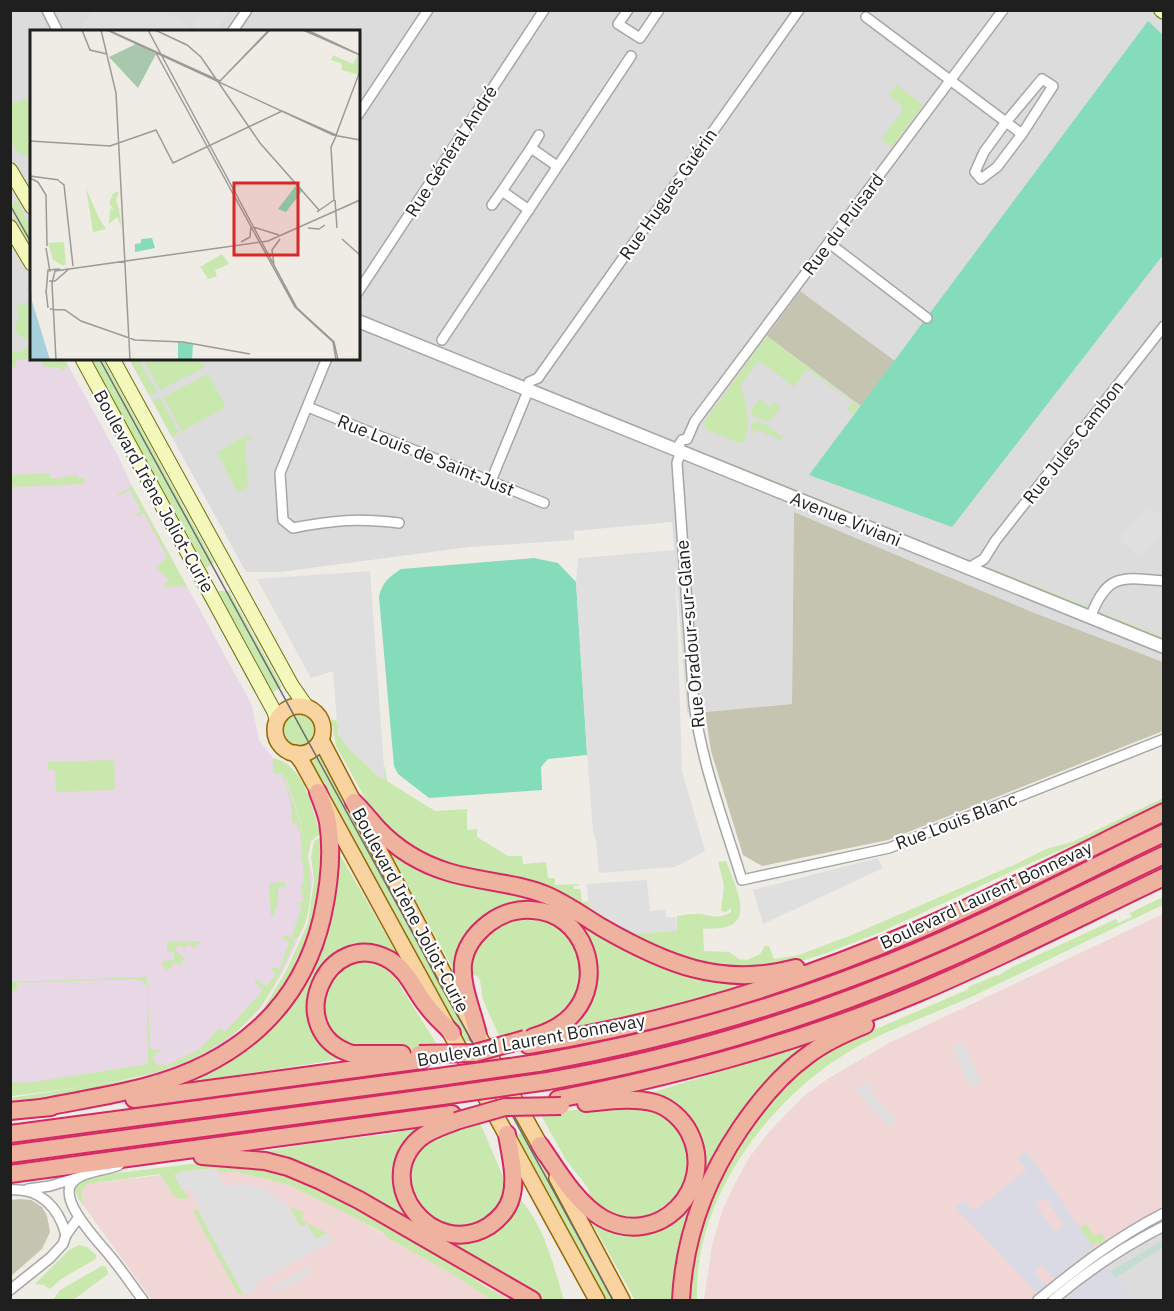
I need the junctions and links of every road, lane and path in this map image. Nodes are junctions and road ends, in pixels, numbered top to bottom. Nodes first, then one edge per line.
1 (47, 10) edge
2 (247, 10) edge
3 (428, 10) edge
4 (544, 10) edge
5 (628, 10) edge
6 (659, 10) edge
7 (799, 10) edge
8 (1003, 10) edge
9 (866, 17) dead end
10 (57, 30) edge
11 (233, 30) edge
12 (631, 56) dead end
13 (951, 79) junction
14 (360, 112) edge
15 (1006, 122) junction
16 (1022, 134) junction
17 (539, 135) dead end
18 (531, 148) junction
19 (557, 166) junction
20 (10, 170) edge
21 (21, 186) edge
22 (502, 191) junction
23 (30, 203) edge
24 (492, 205) dead end
25 (529, 210) junction
26 (10, 226) edge
27 (829, 243) junction
28 (30, 261) edge
29 (360, 289) edge
30 (927, 318) dead end
31 (360, 322) edge
32 (1164, 326) edge
33 (438, 353) junction
34 (83, 360) edge
35 (113, 360) edge
36 (326, 360) edge
37 (528, 391) junction
38 (308, 407) junction
39 (687, 439) joint
40 (683, 452) junction
41 (491, 481) junction
42 (544, 503) dead end
43 (399, 523) dead end
44 (984, 559) junction
45 (968, 569) junction
46 (987, 577) junction
47 (1164, 581) edge
48 (1090, 618) junction
49 (1164, 647) edge
50 (306, 706) junction
51 (277, 720) junction
52 (1164, 739) edge
53 (321, 740) junction
54 (295, 753) junction
55 (318, 792) junction
56 (354, 802) junction
57 (1164, 812) edge
58 (1164, 833) edge
59 (1164, 855) edge
60 (1164, 877) edge
61 (742, 880) joint
62 (1164, 889) edge
63 (1061, 926) junction
64 (920, 929) junction
65 (958, 975) junction
66 (452, 1033) junction
67 (478, 1035) junction
68 (526, 1042) junction
69 (421, 1057) junction
70 (559, 1102) junction
71 (41, 1108) junction
72 (10, 1112) edge
73 (454, 1118) junction
74 (10, 1134) edge
75 (507, 1134) junction
76 (540, 1145) junction
77 (163, 1153) junction
78 (10, 1154) edge
79 (141, 1156) junction
80 (10, 1174) edge
81 (78, 1178) junction
82 (10, 1190) edge
83 (26, 1190) junction
84 (1164, 1213) edge
85 (79, 1217) junction
86 (1164, 1226) edge
87 (66, 1235) junction
88 (10, 1290) edge
89 (143, 1300) edge
90 (532, 1300) edge
91 (597, 1300) edge
92 (622, 1300) edge
93 (681, 1300) edge
94 (1038, 1300) edge
95 (1053, 1300) edge

1 - 10 street
2 - 11 street
3 - 14 street
4 - 29 street, Rue Général André
5 - 6 street
7 - 37 street, Rue Hugues Guérin
8 - 13 street, Rue du Puisard
9 - 13 street
12 - 19 street
13 - 15 street
13 - 27 street, Rue du Puisard
15 - 16 street
15 - 16 street
15 - 16 street
17 - 18 street
18 - 19 street
18 - 22 street
19 - 25 street
20 - 21 main road
21 - 23 main road
22 - 24 street
22 - 25 street
25 - 33 street
26 - 28 main road
27 - 30 street
27 - 39 street, Rue du Puisard
31 - 33 street, Avenue Viviani
32 - 44 street, Rue Jules Cambon
33 - 37 street, Avenue Viviani
34 - 51 main road, Boulevard Irène Joliot-Curie
35 - 50 main road, Boulevard Irène Joliot-Curie
36 - 38 street
37 - 40 street, Avenue Viviani
37 - 41 street
38 - 41 street, Rue Louis de Saint-Just
38 - 43 street
39 - 40 street, Rue Oradour-sur-Glane
40 - 45 street, Avenue Viviani
40 - 61 street, Rue Oradour-sur-Glane
41 - 42 street, Rue Louis de Saint-Just
44 - 45 street, Rue Jules Cambon
44 - 46 street
45 - 46 street, Avenue Viviani
46 - 48 street, Avenue Viviani
47 - 48 street
48 - 49 street, Avenue Viviani
50 - 51 main road
50 - 53 main road
51 - 54 main road
52 - 61 street, Rue Louis Blanc
53 - 54 main road
53 - 56 main road, Boulevard Irène Joliot-Curie
54 - 55 main road, Boulevard Irène Joliot-Curie
55 - 66 main road, Boulevard Irène Joliot-Curie
55 - 71 highway
56 - 64 highway
56 - 67 main road, Boulevard Irène Joliot-Curie
57 - 64 highway
58 - 74 highway, Boulevard Laurent Bonnevay, bridge
59 - 78 highway, bridge
60 - 63 highway
62 - 63 highway
63 - 65 highway
64 - 68 highway
65 - 70 highway
65 - 93 highway
66 - 69 highway
66 - 75 main road, Boulevard Irène Joliot-Curie
67 - 68 highway
67 - 76 main road, Boulevard Irène Joliot-Curie
68 - 69 highway, bridge
69 - 71 highway
70 - 73 highway, bridge
70 - 76 highway
71 - 72 highway
73 - 75 highway
73 - 77 highway
75 - 91 main road, Boulevard Irène Joliot-Curie
76 - 92 main road, Boulevard Irène Joliot-Curie
77 - 79 highway
77 - 90 highway
79 - 80 highway
79 - 81 street
81 - 83 street
81 - 85 street
82 - 83 street
83 - 87 street
84 - 94 street
85 - 87 street
85 - 89 street
86 - 95 street
87 - 88 street

